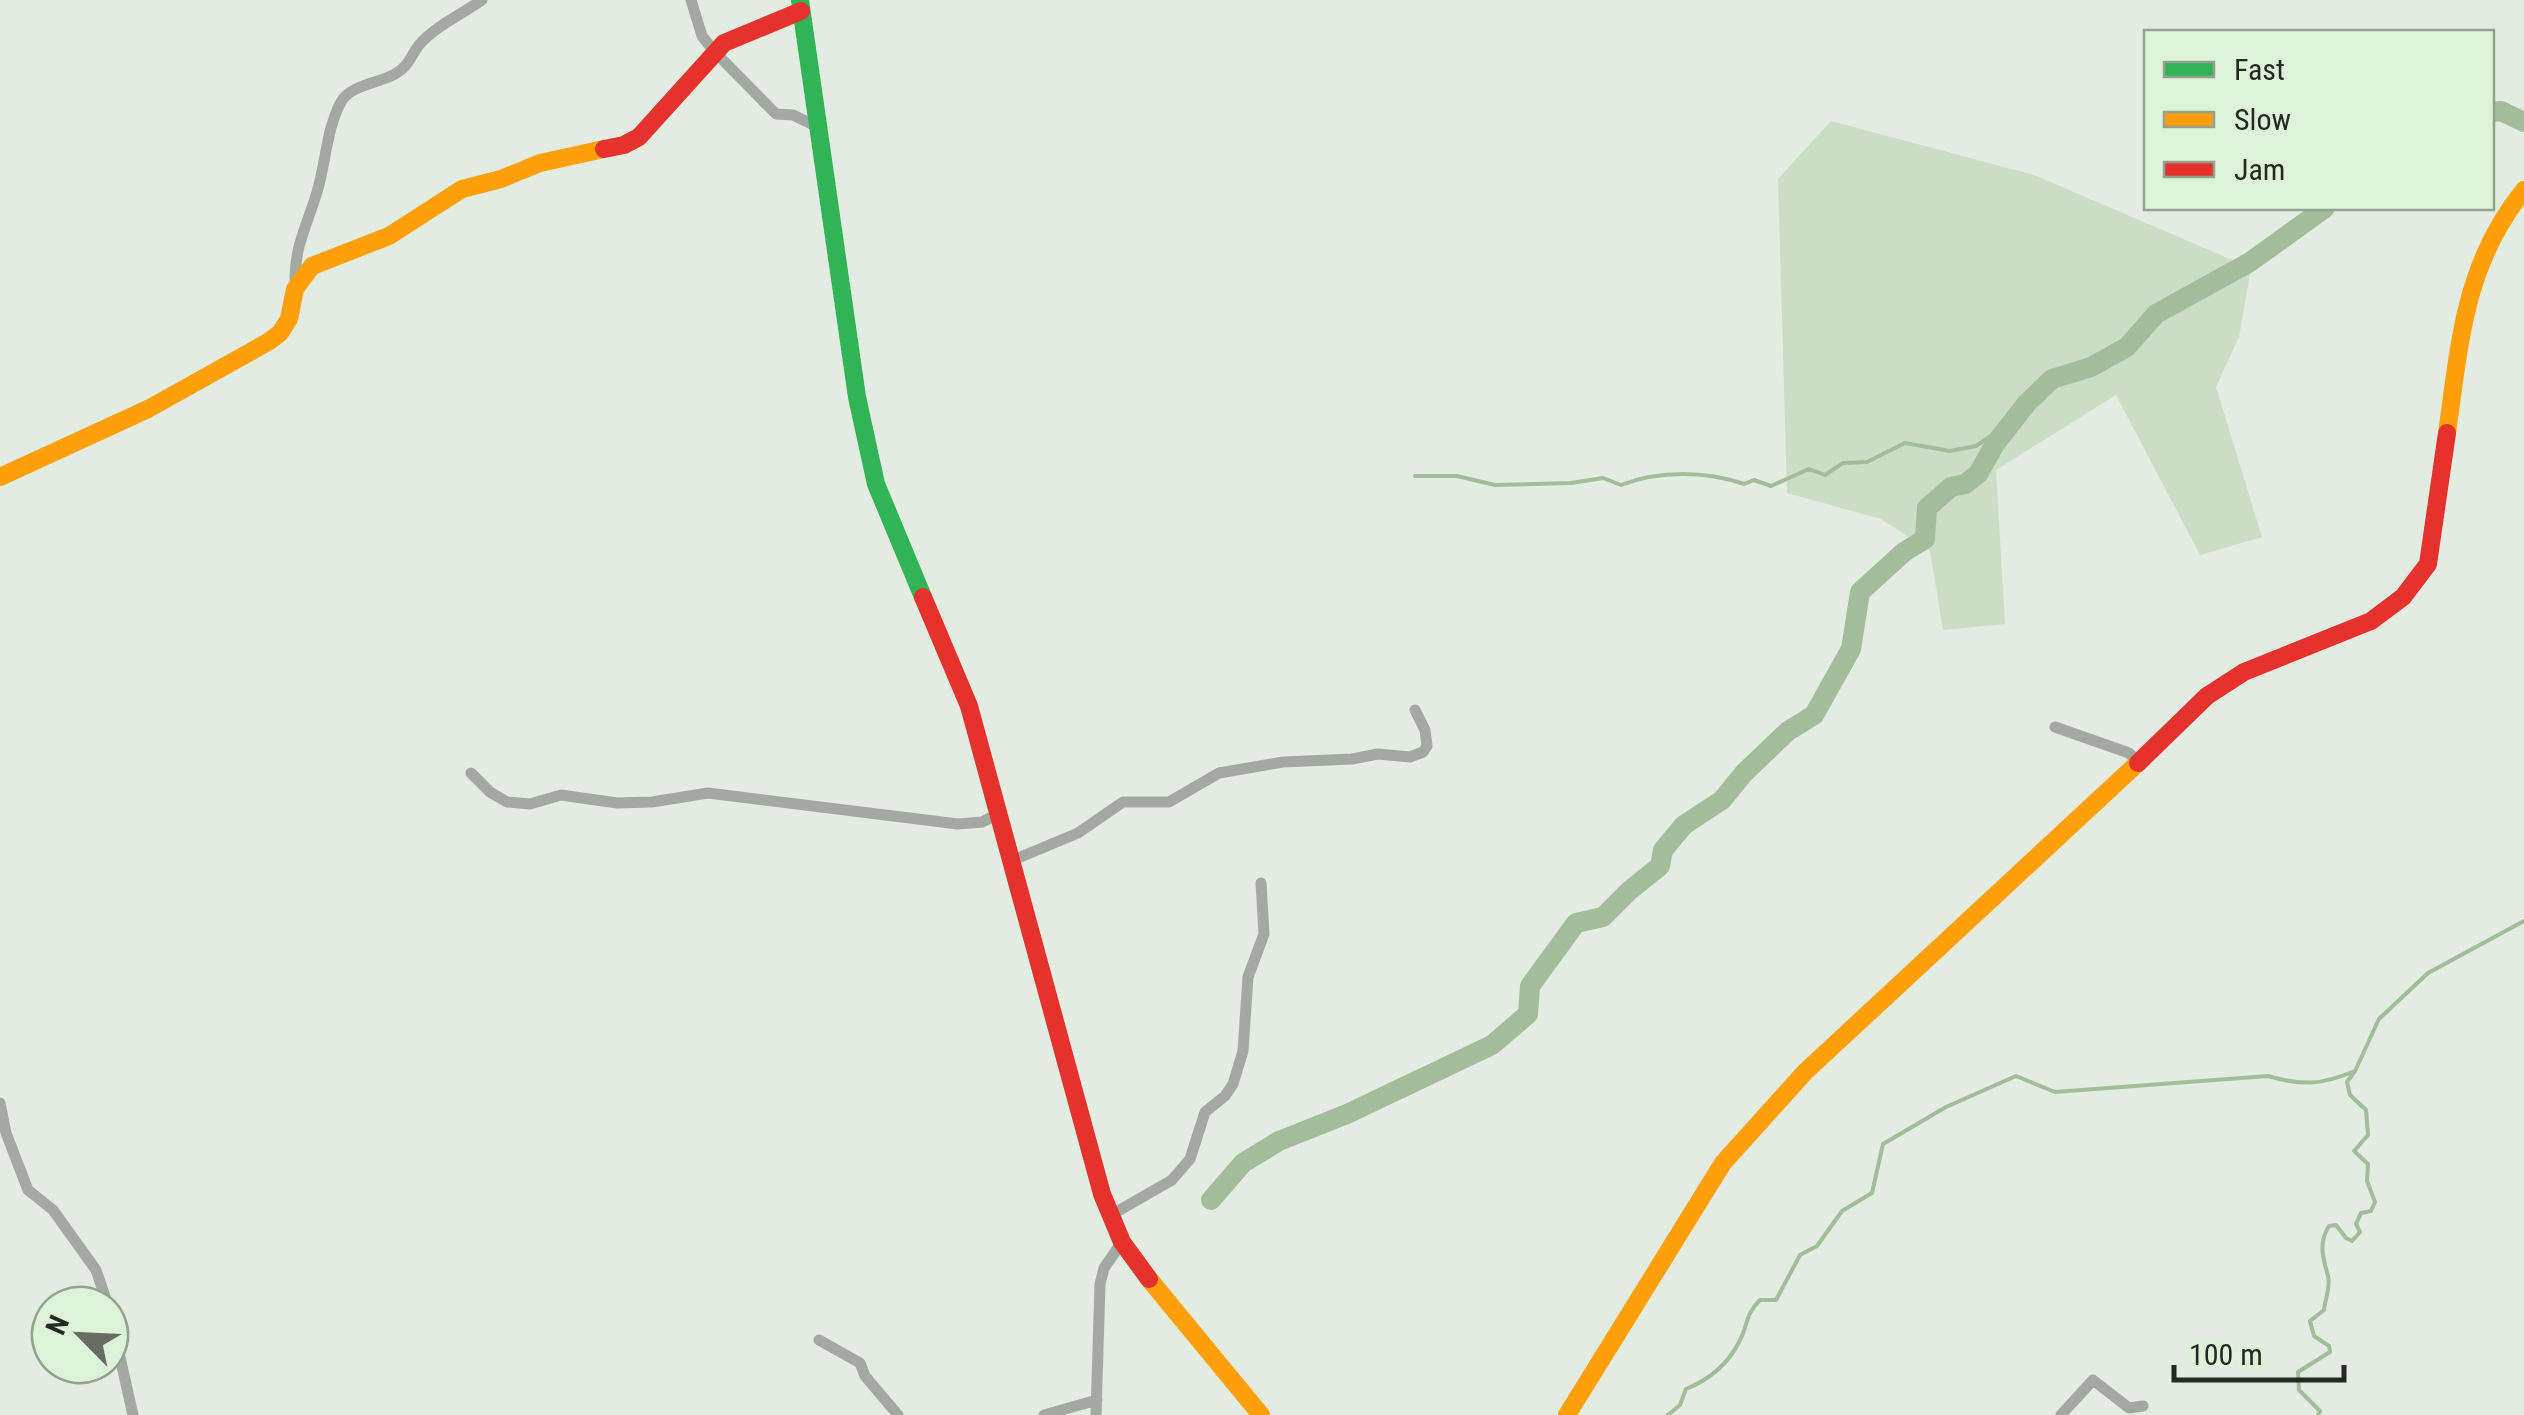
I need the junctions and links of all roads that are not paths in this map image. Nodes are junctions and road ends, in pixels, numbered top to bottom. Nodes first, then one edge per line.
1 (482, 0) edge
2 (691, 0) edge
3 (467, 4) edge
4 (800, 5) edge
5 (714, 52) junction
6 (820, 128) junction
7 (2524, 190) edge
8 (295, 289) junction
9 (0, 477) edge
10 (1416, 710) dead end
11 (2055, 728) dead end
12 (2138, 763) junction
13 (471, 773) dead end
14 (1000, 813) junction
15 (1012, 861) junction
16 (1262, 883) dead end
17 (0, 1103) edge
18 (1111, 1215) junction
19 (1122, 1242) junction
20 (101, 1285) edge
21 (819, 1340) dead end
22 (126, 1385) edge
23 (1097, 1400) junction
24 (2143, 1406) dead end
25 (133, 1415) edge
26 (898, 1415) edge
27 (1044, 1415) edge
28 (1096, 1415) edge
29 (1261, 1415) edge
30 (1566, 1415) edge
31 (2062, 1415) edge

1 - 3 street
2 - 5 street
3 - 8 street
4 - 5 street
4 - 6 street
5 - 6 street
5 - 8 street
6 - 14 street
7 - 12 street
8 - 9 street
10 - 15 street
11 - 12 street
12 - 30 street
13 - 14 street
14 - 15 street
15 - 18 street
16 - 18 street
17 - 20 street
18 - 19 street
19 - 23 street
19 - 29 street
21 - 26 street
22 - 25 street
23 - 27 street
23 - 28 street
24 - 31 street

